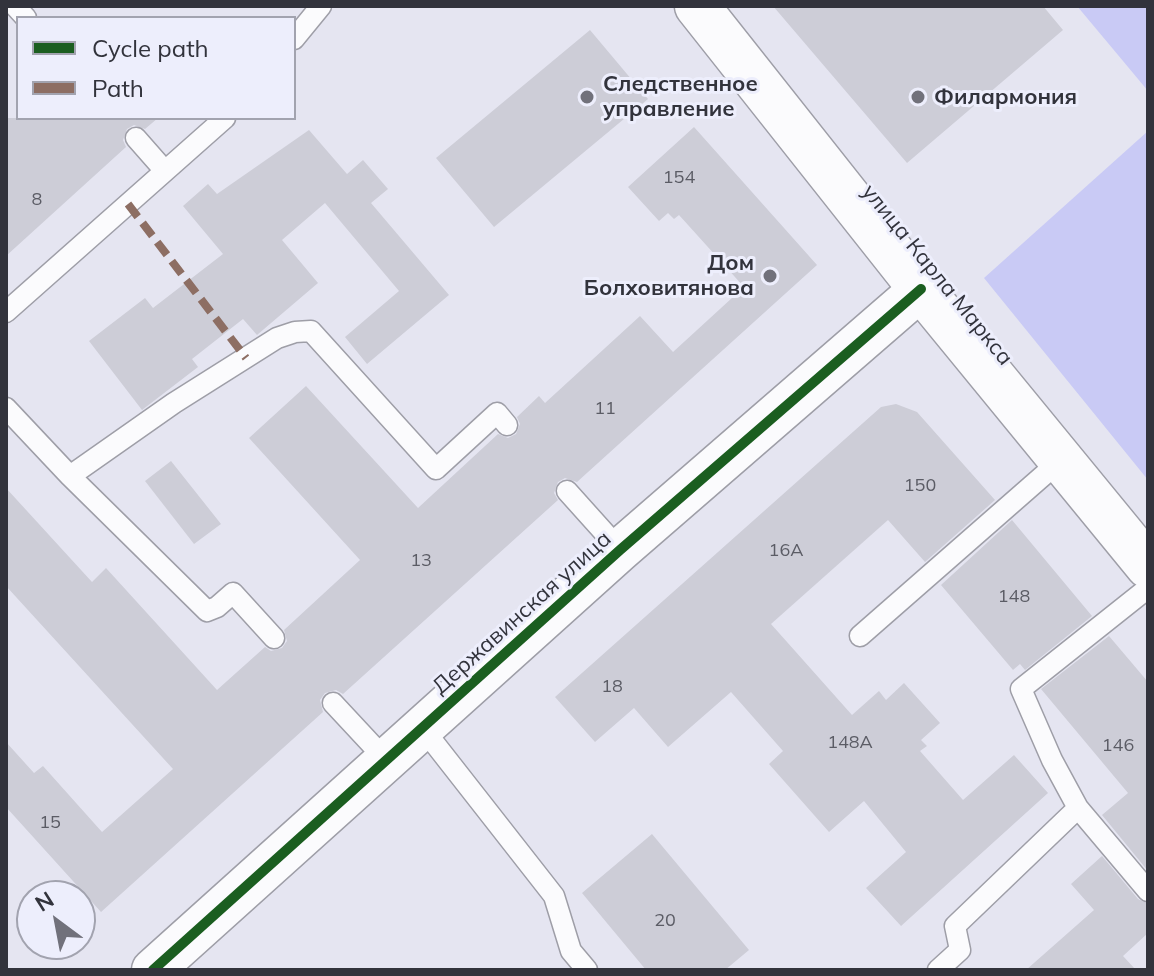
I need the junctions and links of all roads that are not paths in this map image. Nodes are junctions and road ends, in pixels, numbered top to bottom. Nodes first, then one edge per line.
1 (321, 6) edge
2 (697, 6) edge
3 (296, 37) edge
4 (223, 120) edge
5 (136, 138) dead end
6 (165, 171) junction
7 (921, 289) junction
8 (6, 312) edge
9 (6, 408) edge
10 (507, 425) dead end
11 (1061, 460) junction
12 (70, 476) junction
13 (567, 491) dead end
14 (620, 550) junction
15 (1148, 566) edge
16 (1148, 588) edge
17 (860, 636) dead end
18 (274, 638) dead end
19 (333, 703) dead end
20 (424, 730) junction
21 (387, 761) junction
22 (1078, 808) junction
23 (1148, 891) edge
24 (153, 970) edge
25 (587, 970) edge
26 (938, 970) edge

1 - 3 lane
2 - 7 main road, улица Карла Маркса
4 - 6 lane
5 - 6 lane
6 - 8 lane
7 - 11 main road, улица Карла Маркса
7 - 14 street, Державинская улица
9 - 12 lane
10 - 12 lane
11 - 15 main road, улица Карла Маркса
11 - 17 lane
12 - 18 lane
13 - 14 lane
14 - 20 street, Державинская улица
16 - 22 lane
19 - 21 lane
20 - 21 street, Державинская улица
20 - 25 lane
21 - 24 street, Державинская улица
22 - 23 lane
22 - 26 lane

